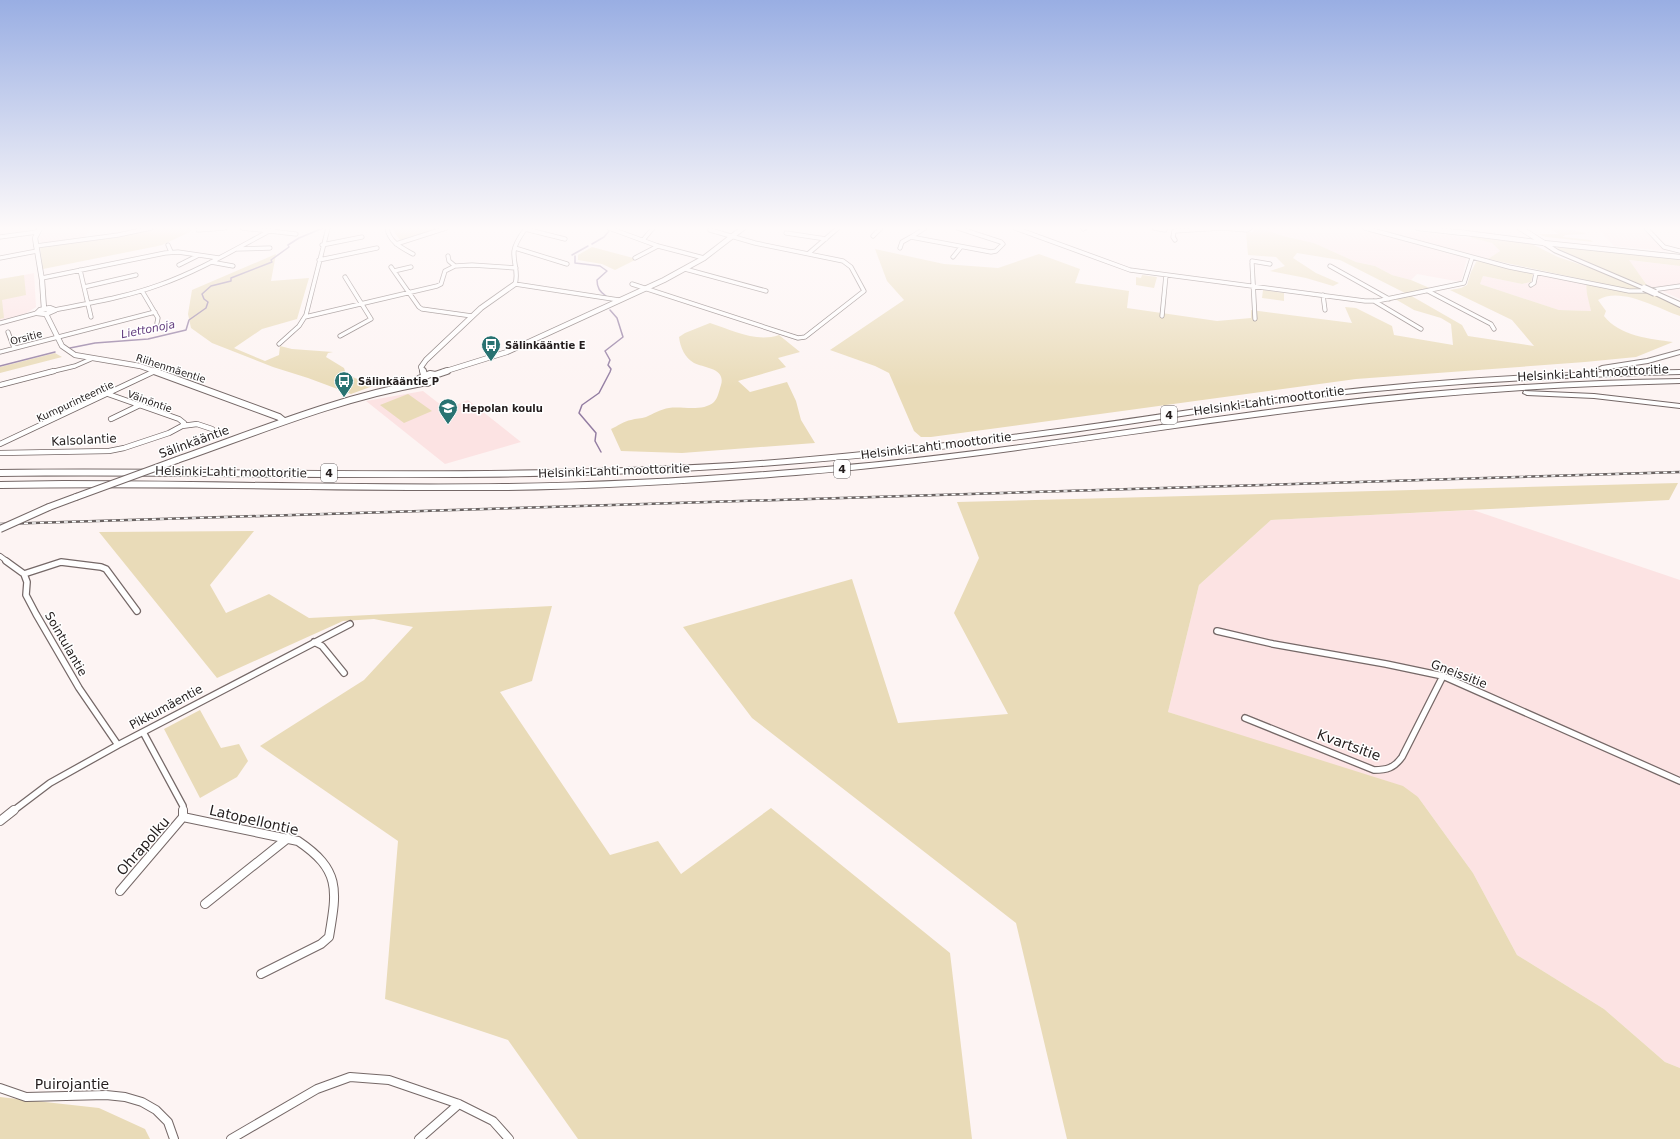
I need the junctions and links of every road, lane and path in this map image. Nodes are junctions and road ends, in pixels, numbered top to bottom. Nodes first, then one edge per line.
1 (42, 281) edge
2 (83, 281) edge
3 (112, 281) edge
4 (168, 281) edge
5 (314, 281) edge
6 (348, 281) edge
7 (402, 281) edge
8 (441, 281) edge
9 (659, 281) edge
10 (730, 281) edge
11 (859, 281) edge
12 (1165, 281) edge
13 (1215, 281) edge
14 (1253, 281) edge
15 (1357, 281) edge
16 (1465, 281) edge
17 (1534, 281) edge
18 (1579, 281) edge
19 (1628, 281) edge
20 (515, 284) joint
21 (632, 284) dead end
22 (1531, 285) dead end
23 (1253, 286) junction
24 (1680, 286) edge
25 (84, 287) junction
26 (645, 288) junction
27 (142, 291) junction
28 (766, 291) dead end
29 (1428, 291) junction
30 (410, 292) junction
31 (1323, 295) junction
32 (1389, 299) junction
33 (619, 300) junction
34 (1374, 301) junction
35 (87, 304) junction
36 (362, 304) junction
37 (1680, 305) edge
38 (54, 310) joint
39 (1325, 310) dead end
40 (45, 311) junction
41 (155, 312) junction
42 (37, 313) joint
43 (472, 316) junction
44 (1162, 316) dead end
45 (90, 317) dead end
46 (305, 317) junction
47 (1255, 319) dead end
48 (0, 323) edge
49 (157, 323) dead end
50 (1422, 329) dead end
51 (1494, 329) dead end
52 (8, 332) dead end
53 (340, 336) dead end
54 (56, 337) junction
55 (279, 344) dead end
56 (14, 348) junction
57 (0, 352) edge
58 (1680, 352) edge
59 (91, 359) junction
60 (156, 371) junction
61 (1680, 372) edge
62 (422, 379) junction
63 (1680, 381) edge
64 (1447, 383) junction
65 (0, 385) edge
66 (108, 394) junction
67 (1410, 396) junction
68 (140, 405) junction
69 (1680, 406) edge
70 (111, 419) dead end
71 (284, 421) junction
72 (182, 426) junction
73 (212, 429) dead end
74 (0, 444) edge
75 (0, 453) edge
76 (0, 473) edge
77 (0, 485) edge
78 (0, 529) edge
79 (0, 556) edge
80 (24, 574) junction
81 (137, 611) dead end
82 (350, 624) dead end
83 (1218, 630) dead end
84 (314, 642) junction
85 (344, 673) dead end
86 (1443, 676) junction
87 (1245, 718) dead end
88 (143, 732) junction
89 (118, 744) junction
90 (1680, 781) edge
91 (183, 817) junction
92 (0, 821) edge
93 (288, 838) junction
94 (120, 891) dead end
95 (205, 904) dead end
96 (261, 974) dead end
97 (0, 1088) edge
98 (459, 1104) junction
99 (174, 1139) edge
100 (231, 1139) edge
101 (419, 1139) edge
102 (509, 1139) edge

1 - 40 main road, Riihenmäentie
2 - 25 street
3 - 25 street
4 - 27 street
5 - 46 street
6 - 36 street
7 - 30 street
8 - 30 street
9 - 26 main road, Sälinkääntie
10 - 28 street
11 - 26 street
12 - 44 street
13 - 23 street
14 - 23 street
15 - 32 street
16 - 29 street
17 - 22 street
18 - 24 street
19 - 37 highway, bridge
20 - 33 street
20 - 43 main road
21 - 26 street
23 - 31 street
23 - 47 street
25 - 35 street
26 - 33 main road, Sälinkääntie
27 - 35 street
27 - 41 street
29 - 32 street
29 - 51 street
30 - 36 street
30 - 43 street
31 - 34 street
31 - 39 street
32 - 34 street
33 - 62 main road, Sälinkääntie
34 - 50 street
35 - 38 street
35 - 45 street
36 - 46 street
36 - 53 street
38 - 40 main road
40 - 42 main road
40 - 54 main road, Riihenmäentie
41 - 49 street
41 - 54 street, Orsitie
42 - 48 street
43 - 62 main road
46 - 55 street
52 - 56 street
54 - 56 street, Orsitie
54 - 59 main road, Riihenmäentie
56 - 57 street, Orsitie
58 - 64 highway
59 - 60 main road, Riihenmäentie
59 - 65 street
60 - 66 street, Kumpurinteentie
60 - 71 main road, Riihenmäentie
61 - 64 highway, Helsinki-Lahti moottoritie / 4
62 - 71 main road, Sälinkääntie
63 - 67 highway, Helsinki-Lahti moottoritie / 4
64 - 76 highway, Helsinki-Lahti moottoritie / 4
66 - 68 street, Väinöntie
66 - 74 street, Kumpurinteentie
67 - 69 highway
67 - 77 highway, Helsinki-Lahti moottoritie / 4
68 - 70 street
68 - 72 street, Väinöntie
71 - 78 main road, Sälinkääntie, bridge
72 - 73 street, Kalsolantie
72 - 75 street, Kalsolantie
79 - 80 street
80 - 81 street
80 - 89 street, Sointulantie
82 - 84 street, Pikkumäentie
83 - 86 street, Gneissitie
84 - 85 street
84 - 88 street, Pikkumäentie
86 - 87 street, Kvartsitie
86 - 90 street, Gneissitie
88 - 89 street, Pikkumäentie
88 - 91 street
89 - 92 street, Pikkumäentie
91 - 93 street, Latopellontie
91 - 94 street, Ohrapolku
93 - 95 street
93 - 96 street, Latopellontie
97 - 99 street, Puirojantie
98 - 100 street
98 - 101 street
98 - 102 street

